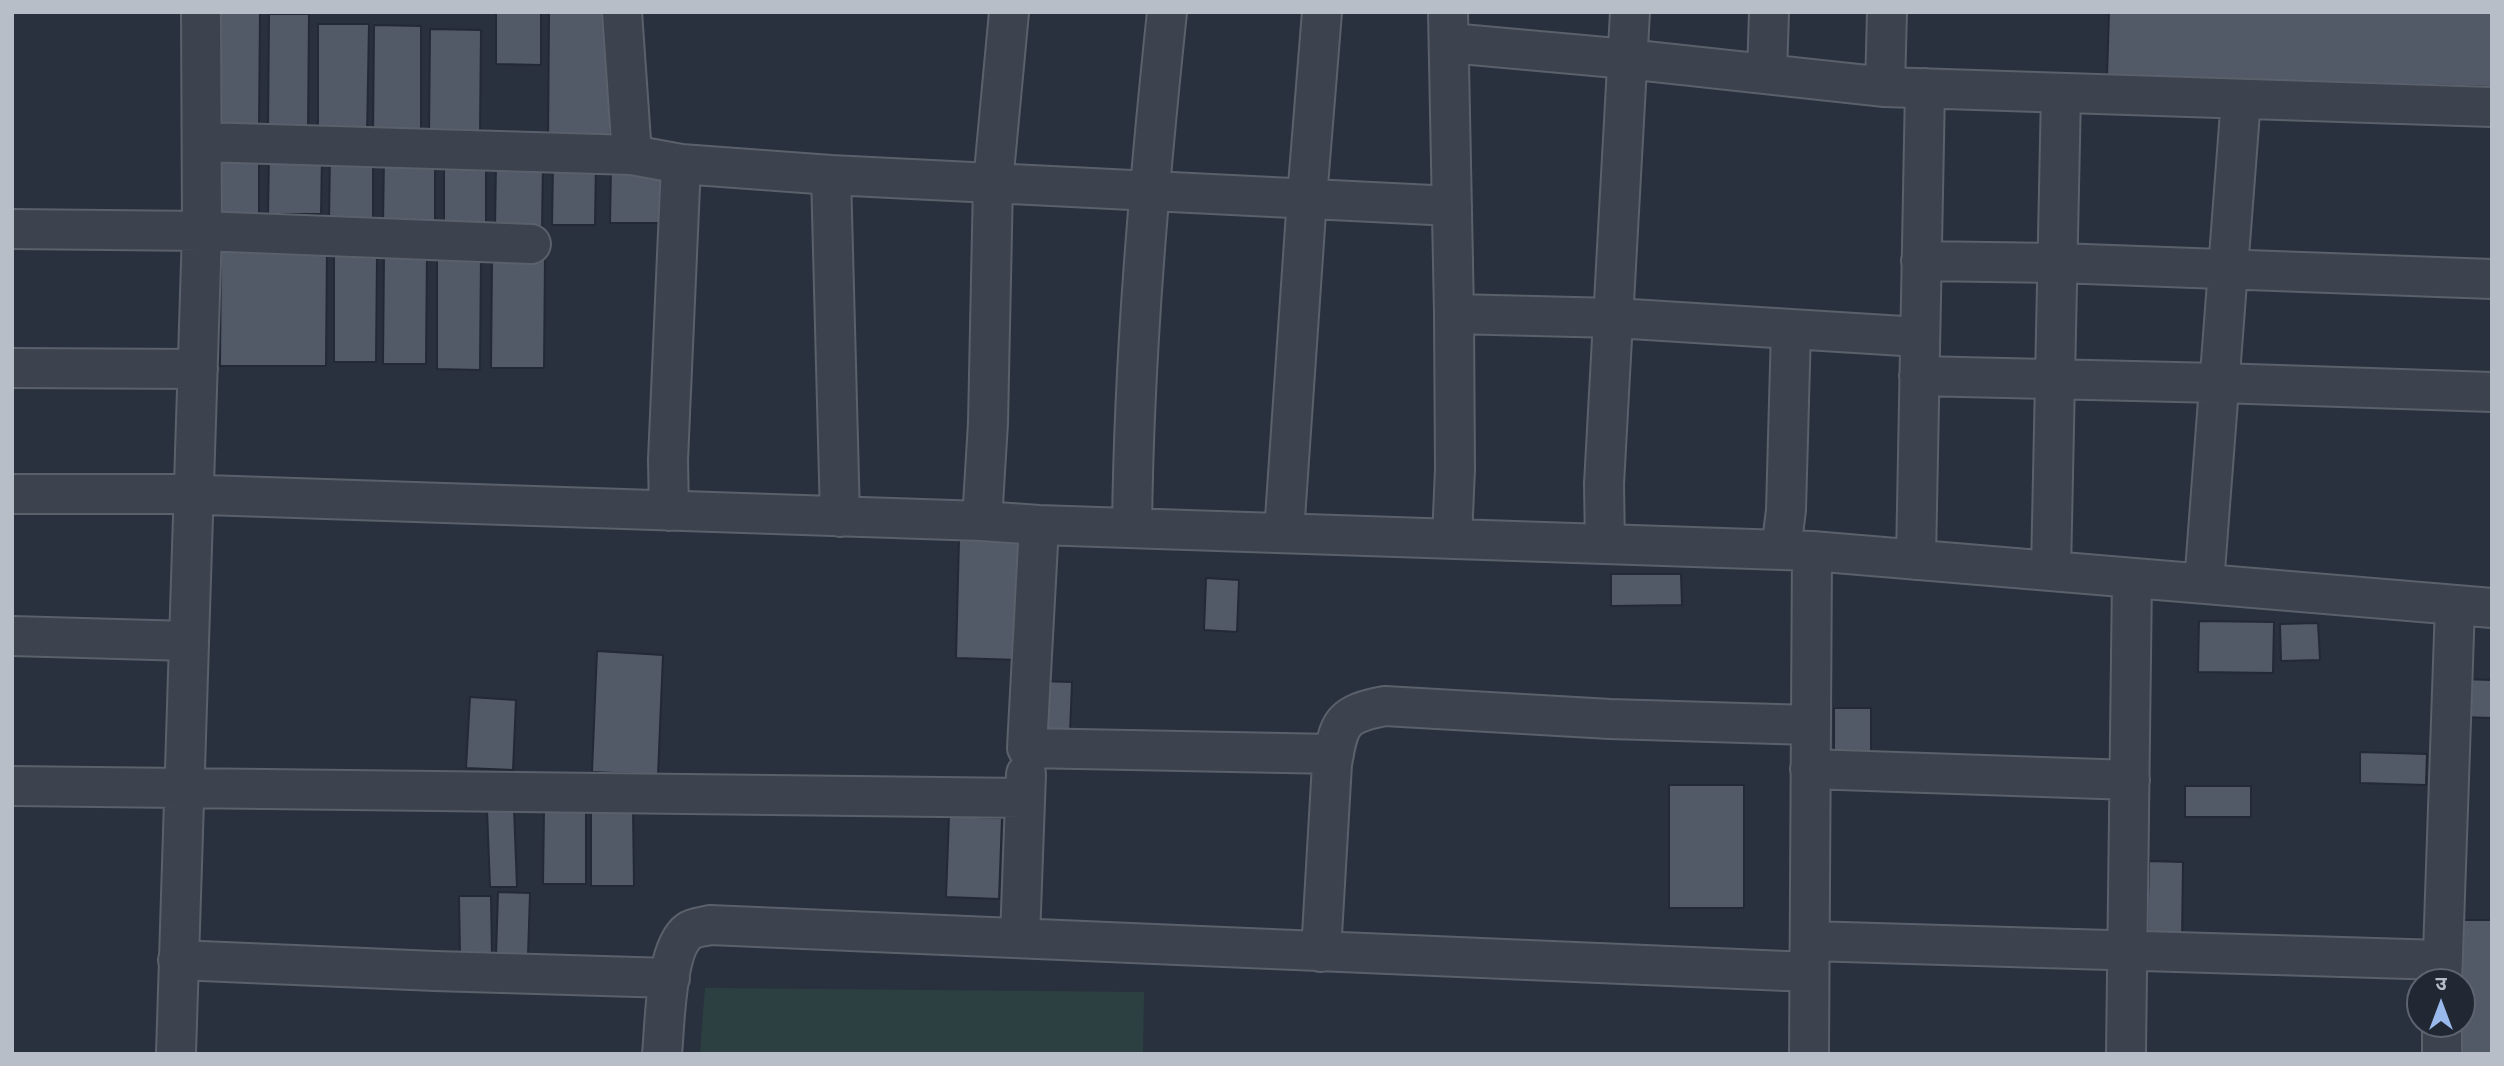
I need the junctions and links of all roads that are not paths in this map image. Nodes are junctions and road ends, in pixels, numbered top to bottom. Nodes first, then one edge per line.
1 (201, 12) edge
2 (622, 12) edge
3 (1009, 12) edge
4 (1167, 12) edge
5 (1322, 12) edge
6 (1630, 12) edge
7 (1769, 12) edge
8 (1887, 12) edge
9 (1449, 28) edge
10 (1627, 59) junction
11 (1767, 74) junction
12 (1885, 86) junction
13 (1925, 88) junction
14 (2061, 93) junction
15 (2241, 99) junction
16 (2492, 107) edge
17 (202, 142) junction
18 (632, 155) junction
19 (681, 164) junction
20 (831, 175) junction
21 (993, 183) junction
22 (1148, 190) junction
23 (1307, 198) junction
24 (1452, 206) junction
25 (12, 229) edge
26 (202, 232) junction
27 (531, 244) dead end
28 (1921, 261) junction
29 (2058, 263) junction
30 (2228, 269) junction
31 (2492, 279) edge
32 (1454, 314) junction
33 (1615, 318) junction
34 (1791, 329) junction
35 (1919, 337) junction
36 (12, 368) edge
37 (198, 369) junction
38 (1919, 376) junction
39 (2055, 379) junction
40 (2219, 383) junction
41 (2492, 392) edge
42 (12, 494) edge
43 (194, 494) junction
44 (669, 511) junction
45 (840, 517) junction
46 (982, 521) junction
47 (1039, 526) junction
48 (1132, 527) junction
49 (1284, 533) junction
50 (1452, 538) junction
51 (1605, 544) junction
52 (1796, 550) junction
53 (1916, 560) junction
54 (2051, 571) junction
55 (2132, 578) junction
56 (2204, 584) junction
57 (2474, 606) edge
58 (12, 636) edge
59 (189, 641) junction
60 (1810, 725) junction
61 (1027, 748) junction
62 (1334, 754) junction
63 (1810, 769) junction
64 (2130, 780) junction
65 (12, 786) edge
66 (184, 787) junction
67 (1025, 798) junction
68 (1020, 938) junction
69 (2128, 950) junction
70 (1321, 951) junction
71 (1809, 957) junction
72 (178, 960) junction
73 (2442, 968) edge
74 (2406, 969) edge
75 (670, 978) junction
76 (176, 1054) edge
77 (662, 1054) edge
78 (1809, 1054) edge
79 (2126, 1054) edge

1 - 17 street
2 - 18 street
3 - 21 street
4 - 22 street
5 - 23 street
6 - 10 street
7 - 11 street
8 - 12 street
9 - 10 street
9 - 24 street
10 - 11 street
10 - 33 street
11 - 12 street
12 - 13 street
13 - 14 street
13 - 28 street
14 - 15 street
14 - 29 street
15 - 16 street
15 - 30 street
17 - 18 street
17 - 26 street
18 - 19 street
19 - 20 street
19 - 44 street
20 - 21 street
20 - 45 street
21 - 22 street
21 - 46 street
22 - 23 street
22 - 48 street
23 - 24 street
23 - 49 street
24 - 32 street
25 - 26 street
26 - 27 street
26 - 37 street
28 - 29 street
28 - 35 street
29 - 30 street
29 - 39 street
30 - 31 street
30 - 40 street
32 - 33 street
32 - 50 street
33 - 34 street
33 - 51 street
34 - 35 street
34 - 52 street
35 - 38 street
36 - 37 street
37 - 43 street
38 - 39 street
38 - 53 street
39 - 40 street
39 - 54 street
40 - 41 street
40 - 56 street
42 - 43 street
43 - 44 street
43 - 59 street
44 - 45 street
45 - 46 street
46 - 47 street
47 - 48 street
47 - 61 street
48 - 49 street
49 - 50 street
50 - 51 street
51 - 52 street
52 - 53 street
52 - 60 street
53 - 54 street
54 - 55 street
55 - 56 street
55 - 64 street
56 - 57 street
57 - 73 street
58 - 59 street
59 - 66 street
60 - 62 street
60 - 63 street
61 - 62 street
61 - 67 street
62 - 70 street
63 - 64 street
63 - 71 street
64 - 69 street
65 - 66 street
66 - 67 street
66 - 72 street
67 - 68 street
68 - 70 street
68 - 75 street
69 - 71 street
69 - 74 street
69 - 79 street
70 - 71 street
71 - 78 street
72 - 75 street
72 - 76 street
75 - 77 street

